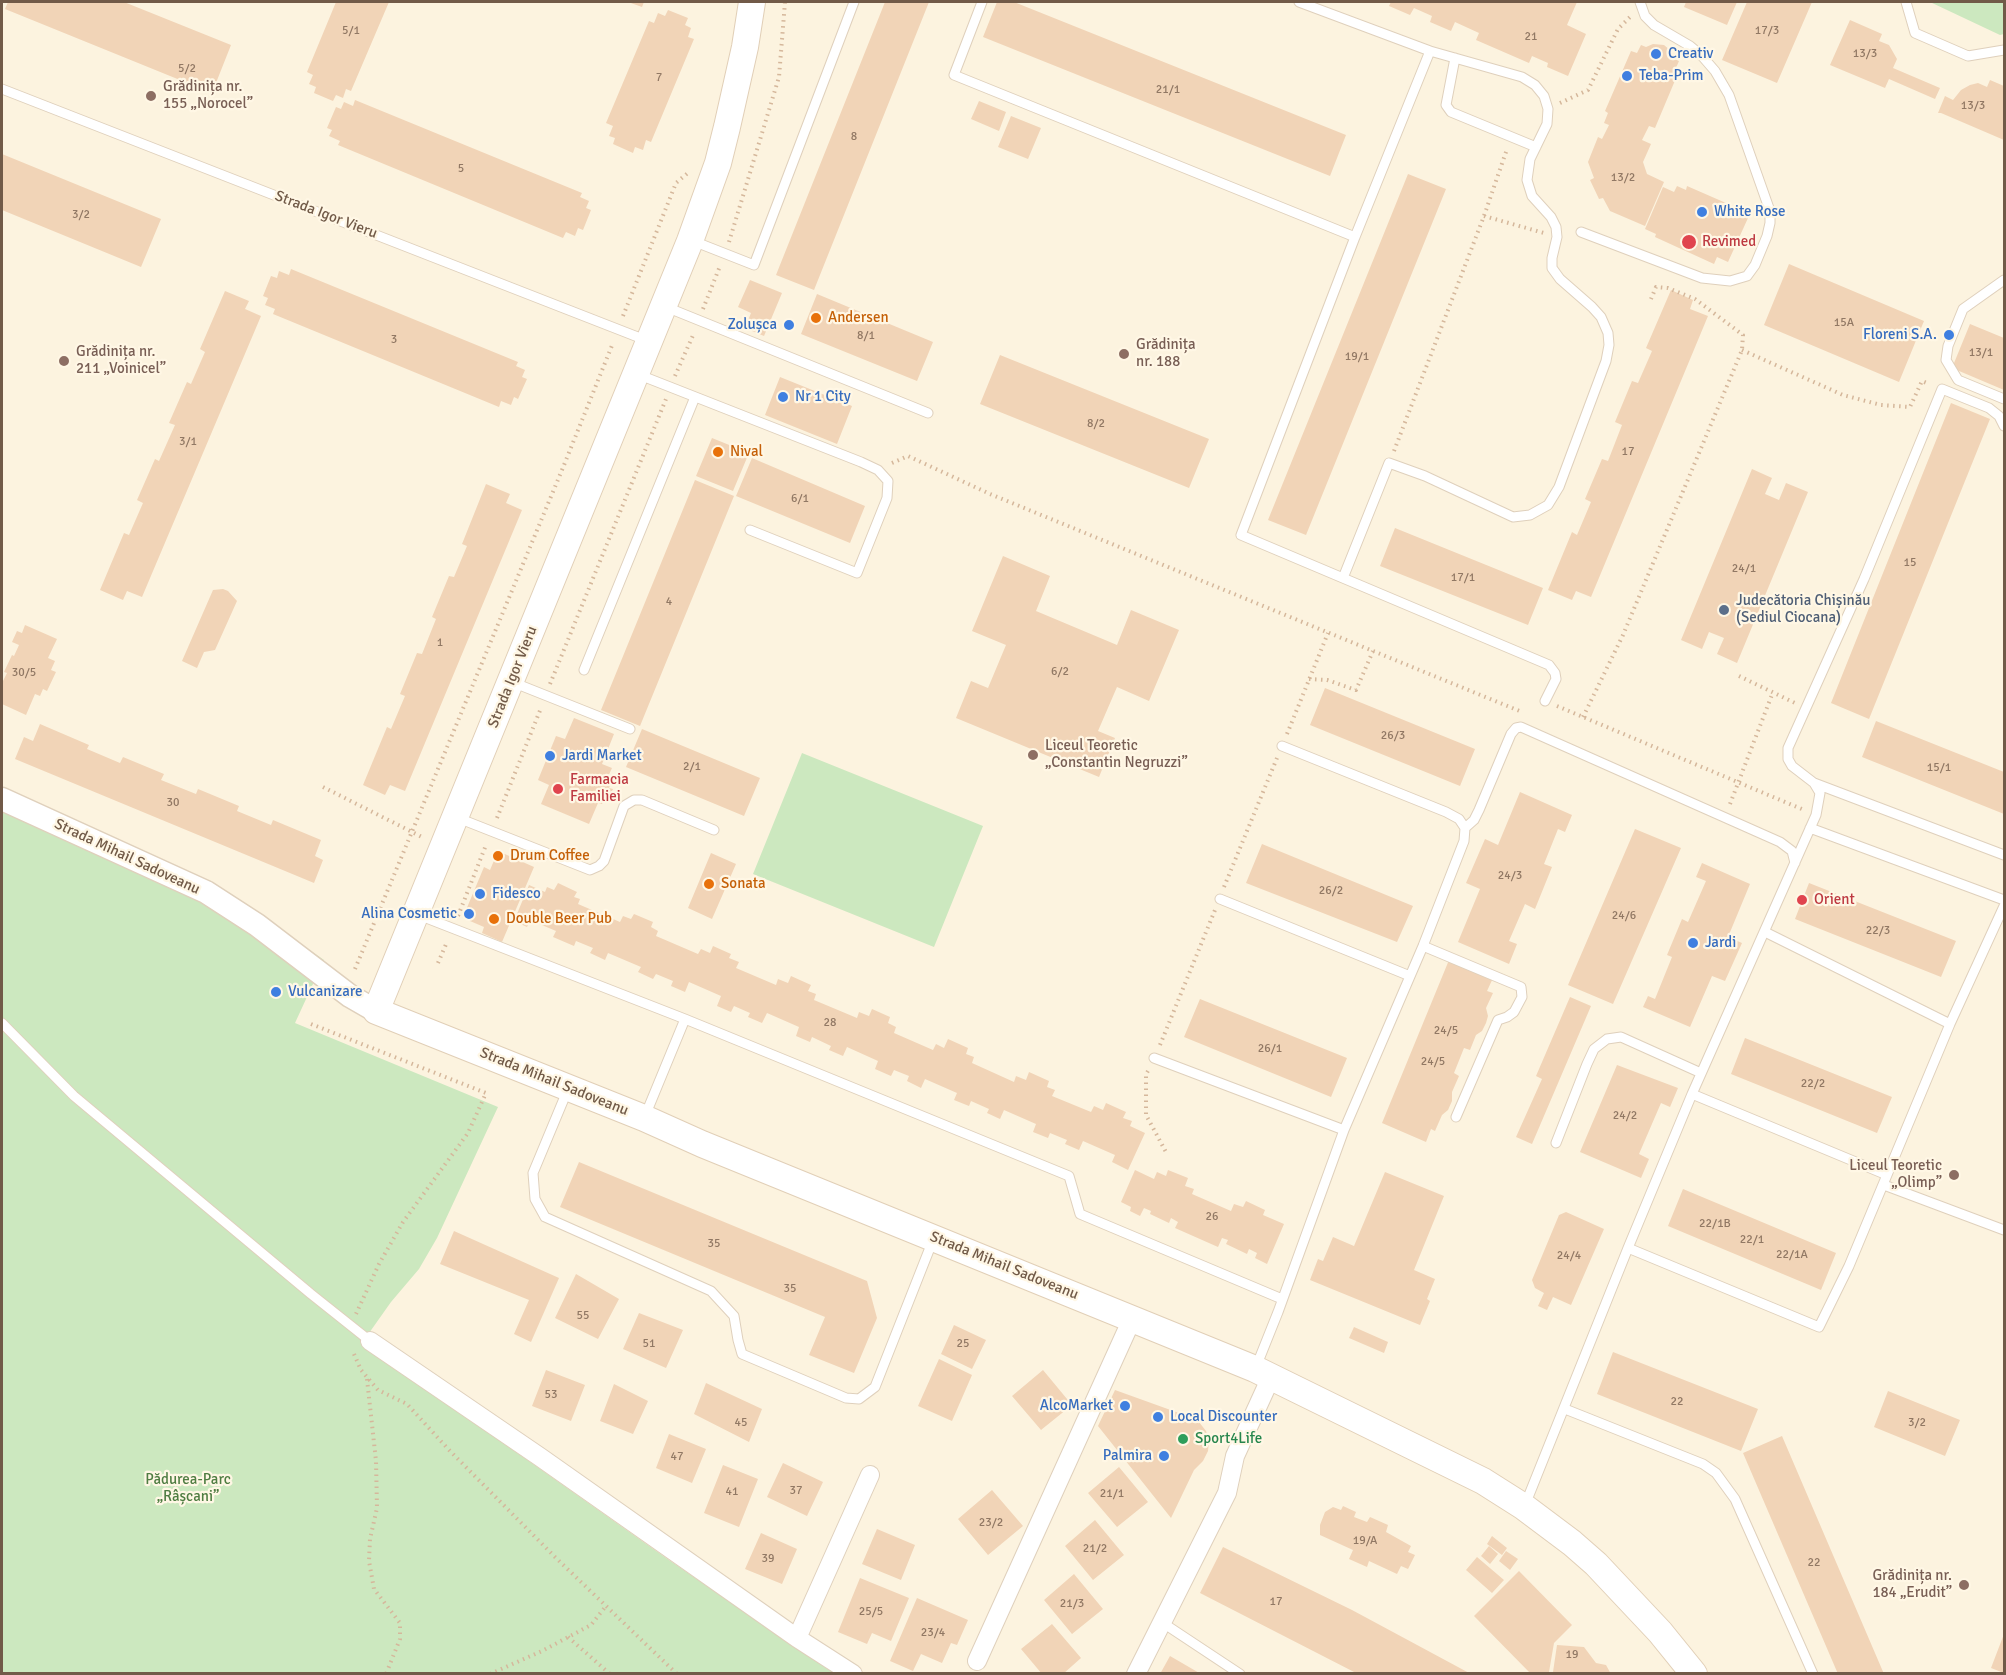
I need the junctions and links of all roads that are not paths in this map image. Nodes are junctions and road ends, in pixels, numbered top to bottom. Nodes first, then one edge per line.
1 (753, 2) edge
2 (854, 2) edge
3 (982, 2) edge
4 (1299, 2) edge
5 (1906, 2) edge
6 (1641, 4) edge
7 (2004, 50) edge
8 (1430, 51) junction
9 (1455, 58) junction
10 (2, 89) edge
11 (1536, 147) junction
12 (1581, 232) dead end
13 (1354, 237) junction
14 (690, 241) junction
15 (2004, 280) edge
16 (664, 306) junction
17 (650, 342) junction
18 (637, 374) junction
19 (695, 397) junction
20 (2004, 399) edge
21 (928, 413) dead end
22 (2004, 426) edge
23 (750, 531) dead end
24 (1343, 578) junction
25 (584, 670) dead end
26 (512, 681) junction
27 (1545, 701) road end
28 (630, 729) dead end
29 (1282, 746) road end
30 (1814, 783) junction
31 (2, 799) edge
32 (456, 818) junction
33 (1465, 828) junction
34 (1810, 828) junction
35 (714, 830) dead end
36 (2004, 855) edge
37 (1795, 863) junction
38 (1220, 899) road end
39 (2004, 900) edge
40 (2004, 906) edge
41 (416, 914) junction
42 (1765, 932) junction
43 (1423, 946) junction
44 (1410, 976) junction
45 (376, 1011) junction
46 (685, 1019) junction
47 (2, 1023) edge
48 (1950, 1024) junction
49 (1155, 1058) road end
50 (1701, 1073) junction
51 (569, 1088) junction
52 (1692, 1094) junction
53 (1456, 1117) dead end
54 (644, 1118) junction
55 (1344, 1130) junction
56 (1556, 1143) dead end
57 (1886, 1180) junction
58 (2004, 1230) edge
59 (934, 1237) junction
60 (1628, 1248) junction
61 (1282, 1299) junction
62 (1132, 1319) junction
63 (370, 1341) joint
64 (1263, 1373) junction
65 (1565, 1409) junction
66 (870, 1474) dead end
67 (1524, 1507) junction
68 (1163, 1623) junction
69 (797, 1638) junction
70 (977, 1661) dead end
71 (853, 1674) edge
72 (1136, 1674) edge
73 (1240, 1674) edge
74 (1694, 1674) edge
75 (1813, 1674) edge

1 - 14 main road, Strada Igor Vieru
2 - 14 lane
3 - 13 lane
4 - 8 lane
5 - 7 lane
6 - 12 lane
8 - 9 lane
8 - 13 lane
9 - 11 lane
9 - 11 lane
10 - 17 lane, Strada Igor Vieru
11 - 24 lane
13 - 24 lane
14 - 16 main road, Strada Igor Vieru
15 - 20 lane
16 - 17 main road, Strada Igor Vieru
16 - 21 lane
17 - 18 main road, Strada Igor Vieru
18 - 19 lane
18 - 26 main road, Strada Igor Vieru
19 - 23 lane
19 - 25 lane
22 - 30 lane
24 - 27 lane
26 - 28 lane
26 - 32 main road, Strada Igor Vieru
29 - 33 lane
30 - 34 lane
30 - 36 lane
31 - 45 street, Strada Mihail Sadoveanu
32 - 35 lane
32 - 41 main road, Strada Igor Vieru
33 - 37 lane
33 - 43 lane
34 - 37 lane
34 - 39 lane
37 - 42 lane
38 - 44 lane
40 - 48 lane
41 - 45 main road, Strada Igor Vieru
41 - 46 lane
42 - 48 lane
42 - 50 lane
43 - 44 lane
43 - 53 lane
44 - 55 lane
45 - 51 main road, Strada Mihail Sadoveanu
46 - 54 lane
46 - 61 lane
47 - 63 lane
48 - 57 lane
49 - 55 lane
50 - 52 lane
50 - 56 lane
51 - 54 main road, Strada Mihail Sadoveanu
51 - 59 lane
52 - 57 lane
52 - 60 lane
54 - 59 main road, Strada Mihail Sadoveanu
55 - 61 lane
57 - 58 lane
57 - 60 lane
59 - 62 main road, Strada Mihail Sadoveanu
60 - 65 lane
61 - 64 lane
62 - 64 main road, Strada Mihail Sadoveanu
62 - 70 street
63 - 69 street
64 - 67 main road, Strada Mihail Sadoveanu
64 - 68 street
65 - 67 lane
65 - 75 lane
66 - 69 street
67 - 74 main road, Strada Mihail Sadoveanu
68 - 72 street
68 - 73 lane
69 - 71 street

